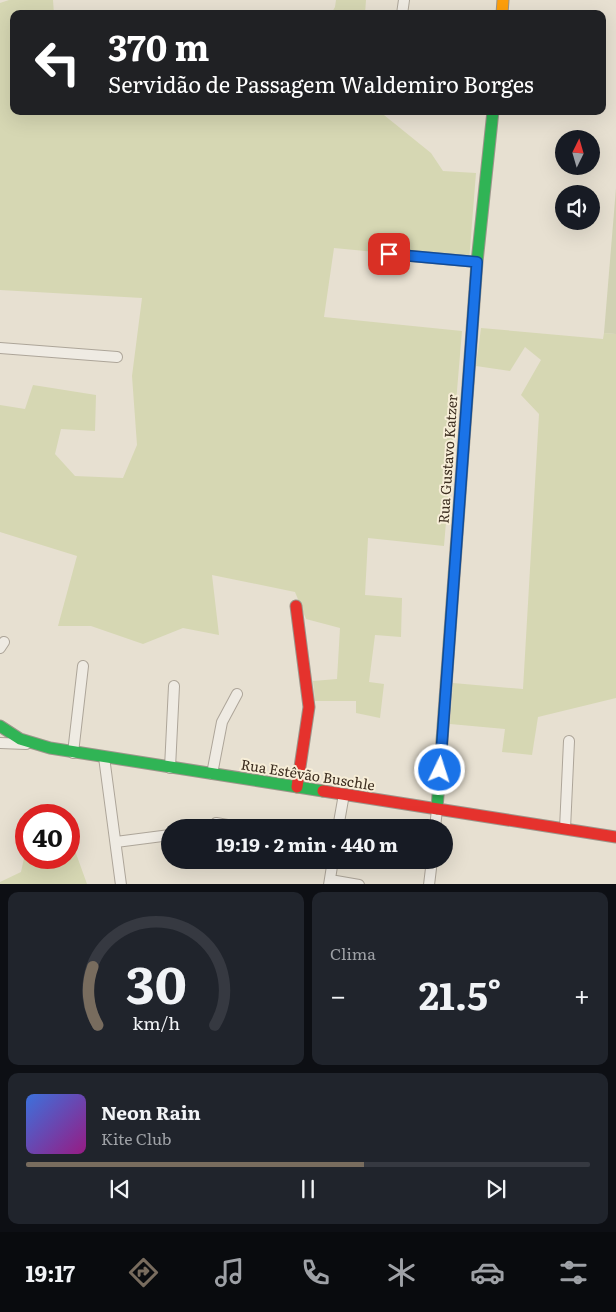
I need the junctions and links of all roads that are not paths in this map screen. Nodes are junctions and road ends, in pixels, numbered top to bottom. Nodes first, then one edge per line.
1 (493, 115) edge
2 (389, 254) dead end
3 (477, 262) junction
4 (0, 348) edge
5 (117, 357) dead end
6 (296, 606) dead end
7 (83, 666) dead end
8 (174, 686) dead end
9 (237, 694) dead end
10 (0, 726) edge
11 (569, 741) dead end
12 (0, 743) edge
13 (34, 745) junction
14 (73, 753) junction
15 (104, 757) junction
16 (170, 768) junction
17 (212, 774) junction
18 (297, 787) junction
19 (344, 794) junction
20 (437, 809) junction
21 (340, 819) edge
22 (436, 819) edge
23 (565, 829) junction
24 (161, 836) edge
25 (616, 837) edge
26 (116, 842) junction
27 (332, 869) edge
28 (431, 869) edge
29 (330, 882) edge
30 (121, 884) edge
31 (359, 884) edge
32 (430, 884) edge

1 - 3 street, Rua Gustavo Katzer
2 - 3 street
3 - 20 street, Rua Gustavo Katzer
4 - 5 street
6 - 18 street
7 - 14 street
8 - 16 street
9 - 17 street
10 - 13 street, Rua Estêvão Buschle
11 - 23 street
12 - 13 street
13 - 14 street, Rua Estêvão Buschle
14 - 15 street, Rua Estêvão Buschle
15 - 16 street, Rua Estêvão Buschle
15 - 26 street
16 - 17 street, Rua Estêvão Buschle
17 - 18 street, Rua Estêvão Buschle
18 - 19 street, Rua Estêvão Buschle
19 - 20 street, Rua Estêvão Buschle
19 - 21 street
20 - 22 street
20 - 23 street, Rua Estêvão Buschle
23 - 25 street, Rua Estêvão Buschle
24 - 26 street
26 - 30 street
27 - 29 street
28 - 32 street
29 - 31 street

